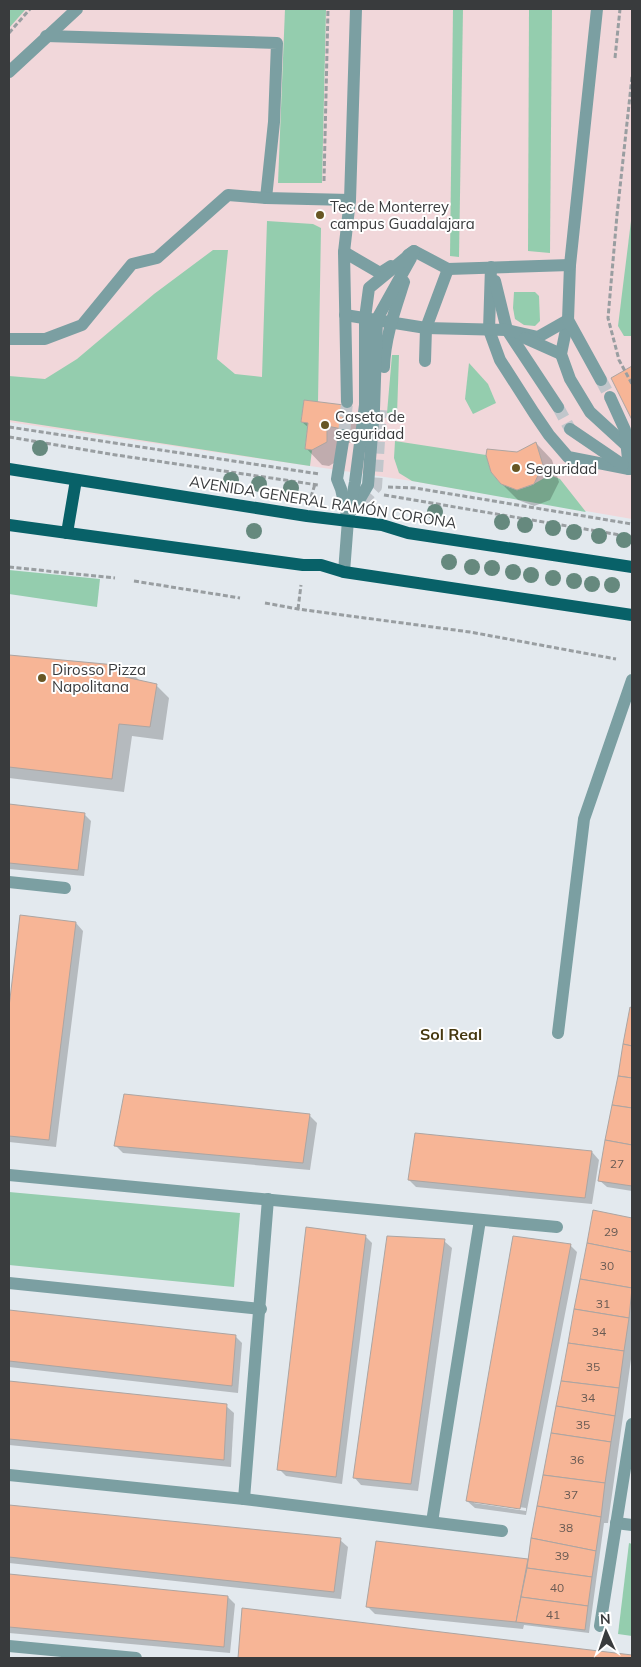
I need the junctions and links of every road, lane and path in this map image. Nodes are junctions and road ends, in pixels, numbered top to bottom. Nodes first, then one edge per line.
1 (30, 9) edge
2 (76, 9) edge
3 (328, 9) edge
4 (356, 9) edge
5 (597, 9) edge
6 (620, 9) edge
7 (9, 33) edge
8 (46, 36) junction
9 (615, 58) dead end
10 (9, 72) edge
11 (632, 77) edge
12 (631, 104) edge
13 (324, 186) dead end
14 (266, 198) junction
15 (350, 200) junction
16 (414, 251) junction
17 (344, 252) junction
18 (570, 265) junction
19 (491, 267) junction
20 (448, 269) junction
21 (345, 314) junction
22 (371, 318) junction
23 (568, 320) junction
24 (391, 322) junction
25 (426, 328) junction
26 (489, 330) junction
27 (507, 330) junction
28 (9, 339) edge
29 (561, 354) junction
30 (426, 361) dead end
31 (601, 380) tunnel mouth
32 (632, 384) edge
33 (610, 397) tunnel mouth
34 (347, 402) tunnel mouth
35 (558, 407) tunnel mouth
36 (382, 410) tunnel mouth
37 (570, 429) tunnel mouth
38 (344, 435) tunnel mouth
39 (626, 445) junction
40 (9, 469) edge
41 (630, 470) edge
42 (76, 480) junction
43 (348, 520) junction
44 (9, 526) edge
45 (67, 533) junction
46 (9, 567) edge
47 (632, 567) edge
48 (344, 572) junction
49 (114, 578) dead end
50 (134, 581) dead end
51 (240, 598) dead end
52 (266, 603) dead end
53 (632, 614) edge
54 (616, 659) dead end
55 (632, 680) edge
56 (9, 882) edge
57 (65, 888) dead end
58 (558, 1033) dead end
59 (9, 1175) edge
60 (268, 1199) junction
61 (480, 1220) junction
62 (557, 1227) dead end
63 (9, 1283) edge
64 (261, 1309) junction
65 (632, 1424) edge
66 (9, 1475) edge
67 (244, 1499) junction
68 (432, 1522) junction
69 (616, 1523) junction
70 (632, 1525) edge
71 (502, 1531) dead end
72 (600, 1626) dead end
73 (9, 1646) edge
74 (136, 1658) edge

1 - 7 path
2 - 8 street
3 - 13 path
4 - 15 street
5 - 18 street
6 - 9 path
8 - 10 street
8 - 14 street
11 - 12 path
12 - 32 path
14 - 15 street
14 - 28 street
15 - 17 street
16 - 17 street
16 - 20 street
16 - 22 street
16 - 22 street
16 - 24 street
17 - 21 street
18 - 19 street
18 - 23 street
19 - 20 street
19 - 26 street
19 - 27 street
20 - 25 street
21 - 22 street
21 - 34 street
22 - 24 street
22 - 43 street
23 - 27 street
23 - 29 street
23 - 31 street
24 - 25 street
24 - 36 street
25 - 26 street
25 - 30 street
26 - 27 street
26 - 41 street
27 - 29 street
27 - 35 street
29 - 39 street
33 - 39 street
37 - 41 street
38 - 43 street
39 - 41 street
40 - 42 main road, AVENIDA GENERAL RAMÓN CORONA
42 - 43 main road, AVENIDA GENERAL RAMÓN CORONA
42 - 45 main road
43 - 47 main road, AVENIDA GENERAL RAMÓN CORONA
43 - 48 street
44 - 45 main road
45 - 48 main road
46 - 49 path
48 - 53 main road
50 - 51 path
52 - 54 path
55 - 58 street
56 - 57 street
59 - 60 street
60 - 61 street
60 - 64 street
61 - 62 street
61 - 68 street
63 - 64 street
64 - 67 street
65 - 69 street
66 - 67 street
67 - 68 street
68 - 71 street
69 - 70 street
69 - 72 street
73 - 74 street

